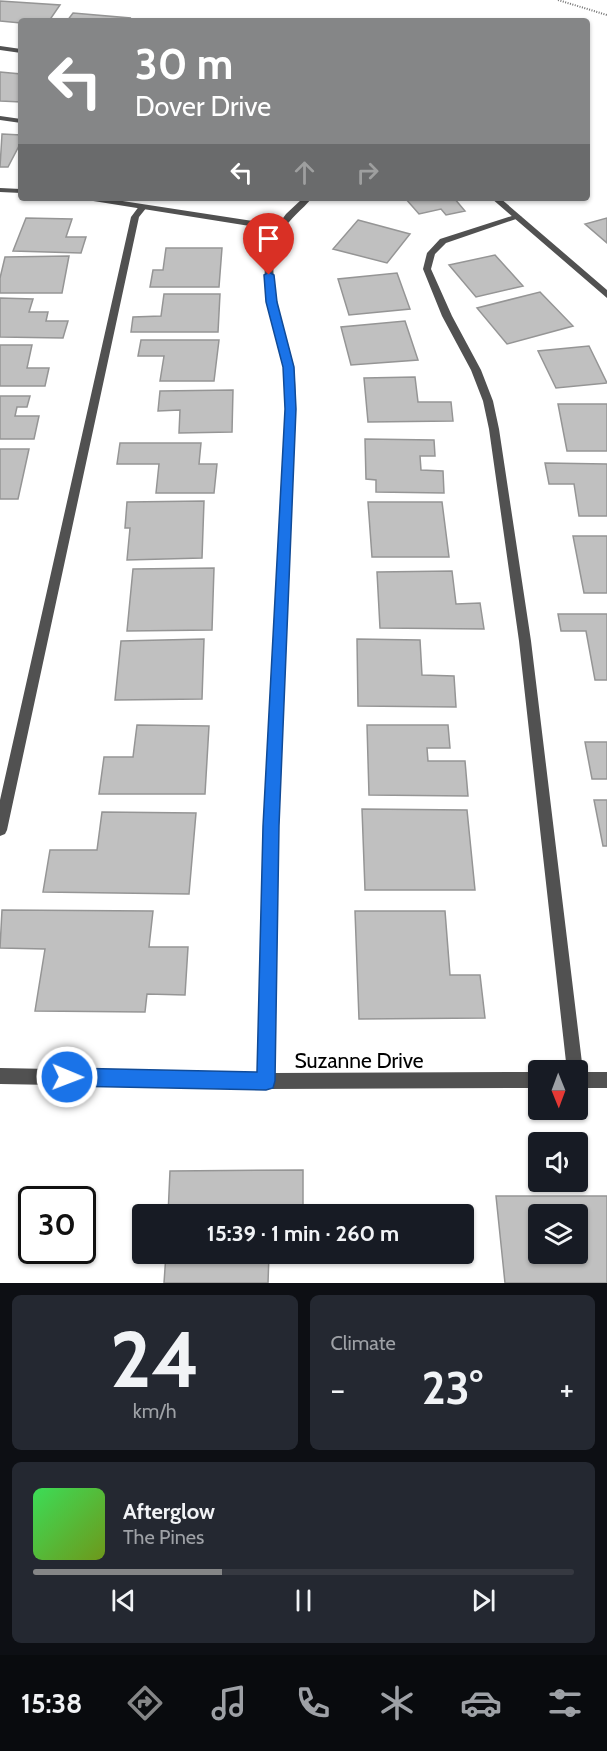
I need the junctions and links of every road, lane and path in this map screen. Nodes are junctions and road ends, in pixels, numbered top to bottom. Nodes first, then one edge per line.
1 (558, 0) edge
2 (607, 15) edge
3 (0, 48) edge
4 (18, 51) edge
5 (0, 118) edge
6 (18, 121) edge
7 (0, 190) edge
8 (18, 191) edge
9 (106, 201) edge
10 (305, 201) edge
11 (499, 201) edge
12 (143, 207) junction
13 (518, 217) junction
14 (278, 228) junction
15 (607, 295) edge
16 (0, 830) edge
17 (574, 1060) edge
18 (0, 1076) edge
19 (528, 1080) edge
20 (588, 1080) edge
21 (607, 1080) edge
22 (266, 1081) junction

1 - 2 path
3 - 4 street
5 - 6 street
7 - 8 street
9 - 12 street
10 - 14 street
11 - 13 street
12 - 14 street
12 - 16 street
13 - 15 street
13 - 17 street
14 - 22 street
18 - 22 street, Suzanne Drive
19 - 22 street, Suzanne Drive
20 - 21 street

